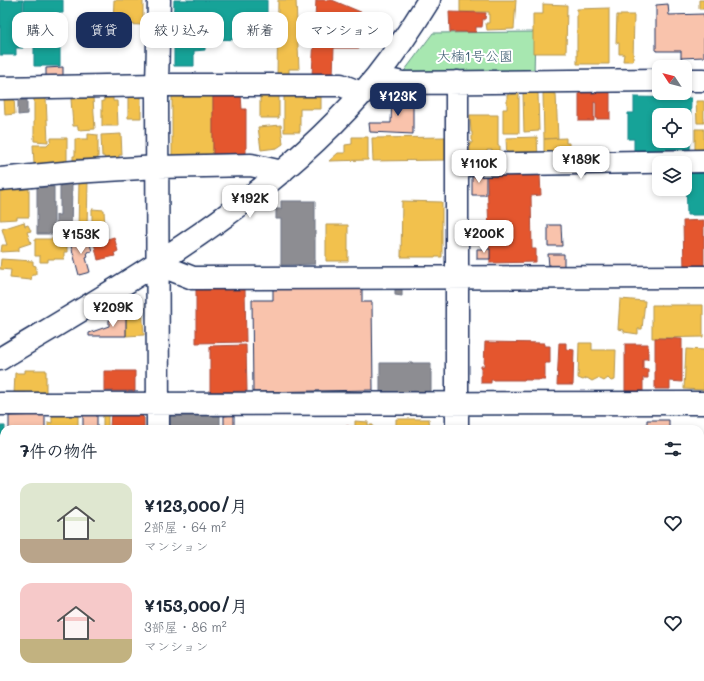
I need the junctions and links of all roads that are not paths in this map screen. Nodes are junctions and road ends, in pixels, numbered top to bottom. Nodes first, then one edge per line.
1 (159, 0) edge
2 (429, 0) edge
3 (376, 77) junction
4 (652, 80) edge
5 (692, 80) edge
6 (704, 80) edge
7 (457, 82) junction
8 (157, 85) junction
9 (0, 88) edge
10 (361, 93) junction
11 (704, 161) edge
12 (457, 165) junction
13 (158, 167) junction
14 (282, 172) junction
15 (0, 179) edge
16 (157, 264) junction
17 (457, 277) junction
18 (704, 277) edge
19 (0, 359) edge
20 (458, 403) junction
21 (704, 403) edge
22 (0, 404) edge
23 (158, 404) junction
24 (158, 425) edge
25 (457, 425) edge

1 - 8 street
2 - 3 street
3 - 7 street
3 - 10 street
4 - 7 street
5 - 6 street
7 - 12 street
8 - 9 street
8 - 10 street
8 - 13 street
10 - 14 street
11 - 12 street
12 - 17 street
13 - 14 street
13 - 15 street
13 - 16 street
14 - 16 street
16 - 17 street
16 - 19 street
16 - 23 street
17 - 18 street
17 - 20 street
20 - 21 street
20 - 23 street
20 - 25 street
22 - 23 street
23 - 24 street

